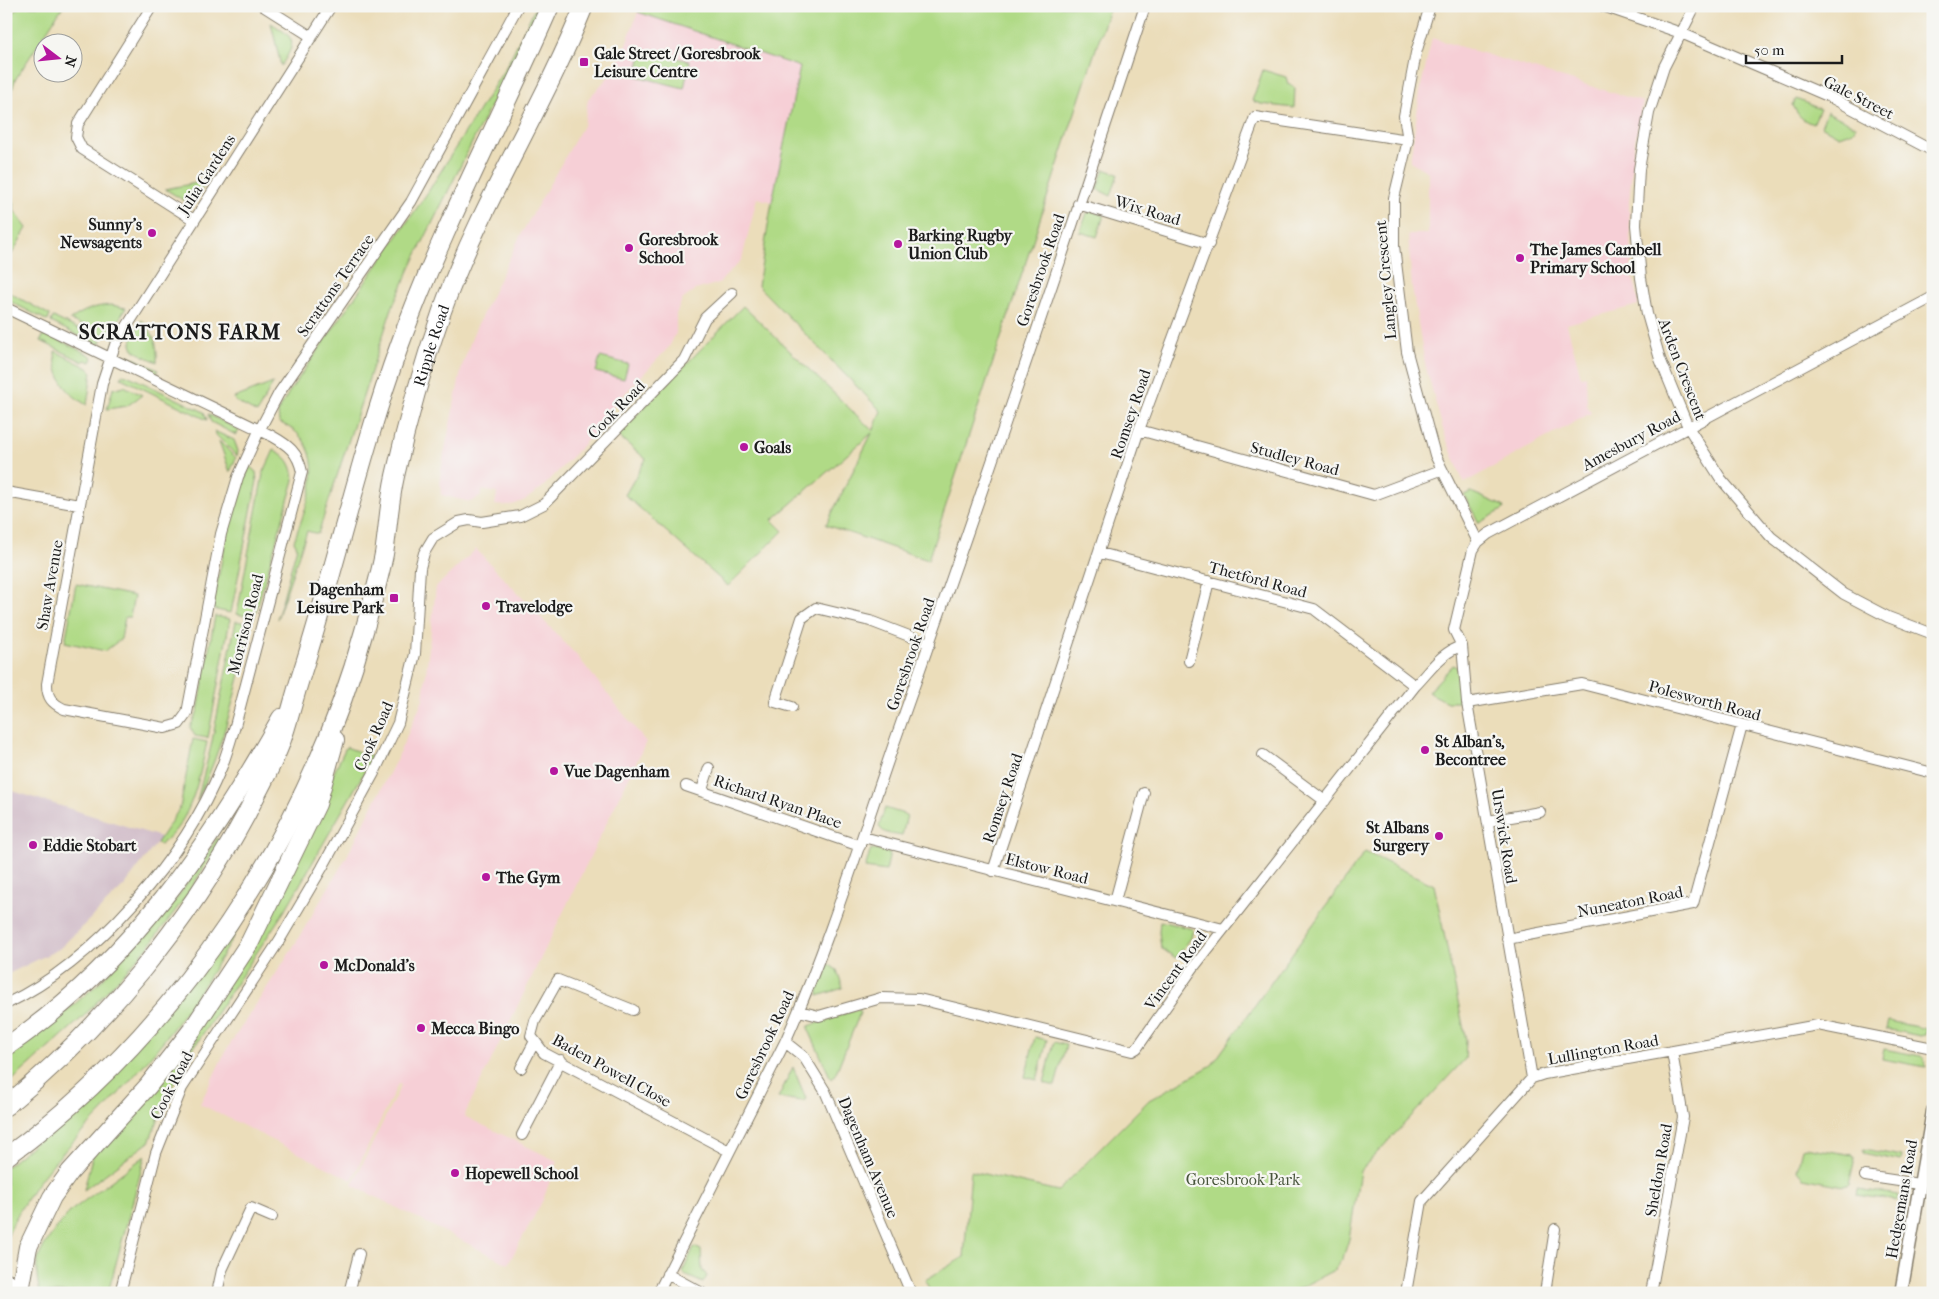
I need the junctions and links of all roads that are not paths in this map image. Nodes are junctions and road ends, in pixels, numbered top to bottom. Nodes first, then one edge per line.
1 (152, 6) edge
2 (263, 6) edge
3 (331, 6) edge
4 (518, 6) edge
5 (550, 6) edge
6 (584, 6) edge
7 (1145, 6) edge
8 (1430, 6) edge
9 (1603, 6) edge
10 (1695, 6) edge
11 (1681, 33) junction
12 (312, 37) junction
13 (1408, 140) junction
14 (1933, 151) edge
15 (1078, 204) junction
16 (194, 220) junction
17 (1208, 244) junction
18 (732, 293) dead end
19 (1933, 297) edge
20 (6, 308) edge
21 (109, 359) junction
22 (1688, 427) junction
23 (1139, 430) junction
24 (258, 431) junction
25 (1441, 470) junction
26 (6, 492) edge
27 (79, 505) junction
28 (1478, 542) junction
29 (1100, 554) junction
30 (1209, 581) junction
31 (1933, 634) edge
32 (930, 644) junction
33 (1462, 646) junction
34 (1188, 661) dead end
35 (1415, 686) junction
36 (298, 688) junction
37 (1467, 703) junction
38 (342, 705) junction
39 (792, 707) dead end
40 (1742, 725) junction
41 (165, 728) joint
42 (1264, 755) dead end
43 (709, 768) dead end
44 (1933, 773) edge
45 (686, 786) dead end
46 (702, 790) junction
47 (1144, 793) dead end
48 (1325, 801) junction
49 (1540, 812) dead end
50 (1488, 821) junction
51 (861, 842) junction
52 (993, 871) junction
53 (1115, 901) junction
54 (1223, 930) junction
55 (1507, 939) junction
56 (6, 1004) edge
57 (633, 1010) dead end
58 (799, 1011) junction
59 (535, 1041) junction
60 (785, 1042) junction
61 (6, 1047) edge
62 (1933, 1048) edge
63 (1672, 1052) junction
64 (562, 1060) junction
65 (521, 1068) dead end
66 (1532, 1078) junction
67 (6, 1106) edge
68 (1933, 1112) edge
69 (522, 1135) dead end
70 (729, 1151) junction
71 (6, 1156) edge
72 (1865, 1176) dead end
73 (1919, 1184) junction
74 (272, 1217) dead end
75 (1555, 1229) dead end
76 (359, 1254) dead end
77 (667, 1274) junction
78 (15, 1288) edge
79 (120, 1293) edge
80 (217, 1293) edge
81 (350, 1293) edge
82 (658, 1293) edge
83 (702, 1293) edge
84 (911, 1293) edge
85 (1406, 1293) edge
86 (1545, 1293) edge
87 (1651, 1293) edge
88 (1900, 1293) edge

1 - 16 street
2 - 12 street
3 - 12 street, Julia Gardens
4 - 24 street, Scrattons Terrace
5 - 36 highway, Ripple Road
6 - 38 highway, Ripple Road
7 - 15 street, Goresbrook Road
8 - 13 street, Langley Crescent
9 - 11 street, Gale Street
10 - 11 street, Arden Crescent
11 - 14 street, Gale Street
11 - 22 street, Arden Crescent
12 - 16 street, Julia Gardens
13 - 17 street, Romsey Road
13 - 25 street, Langley Crescent
15 - 17 street, Wix Road
15 - 32 street, Goresbrook Road
16 - 21 street, Julia Gardens
17 - 23 street, Romsey Road
18 - 79 street, Cook Road
19 - 22 street, Amesbury Road
20 - 21 street, Morrison Road
21 - 24 street, Morrison Road
21 - 27 street, Shaw Avenue
22 - 28 street, Amesbury Road
22 - 31 street, Arden Crescent
23 - 25 street, Studley Road
23 - 29 street, Romsey Road
24 - 41 street, Scrattons Terrace
24 - 56 street, Morrison Road
25 - 28 street, Langley Crescent
26 - 27 street
27 - 41 street, Shaw Avenue
28 - 33 street, Urswick Road
29 - 30 street, Thetford Road
29 - 52 street, Romsey Road
30 - 34 street
30 - 35 street, Thetford Road
32 - 39 street
32 - 51 street, Goresbrook Road
33 - 35 street, Vincent Road
33 - 37 street, Urswick Road
35 - 48 street, Vincent Road
36 - 61 highway
36 - 67 highway
37 - 40 street, Polesworth Road
37 - 50 street, Urswick Road
38 - 71 highway
38 - 78 highway
40 - 44 street, Polesworth Road
40 - 55 street, Nuneaton Road
42 - 48 street
43 - 46 street
45 - 46 street, Richard Ryan Place
46 - 51 street, Richard Ryan Place
47 - 53 street
48 - 54 street, Vincent Road
49 - 50 street
50 - 55 street, Urswick Road
51 - 52 street, Elstow Road
51 - 58 street, Goresbrook Road
52 - 53 street, Elstow Road
53 - 54 street, Elstow Road
54 - 58 street, Vincent Road
55 - 66 street, Urswick Road
57 - 59 street, Baden Powell Close
58 - 60 street, Goresbrook Road
59 - 64 street, Baden Powell Close
59 - 65 street
60 - 70 street, Goresbrook Road
60 - 84 street, Dagenham Avenue
62 - 63 street, Lullington Road
63 - 66 street, Lullington Road
63 - 87 street, Sheldon Road
64 - 69 street
64 - 70 street, Baden Powell Close
66 - 85 street, Lullington Road
68 - 73 street, Hedgemans Road
70 - 77 street, Goresbrook Road
72 - 73 street
73 - 88 street, Hedgemans Road
74 - 80 street
75 - 86 street
76 - 81 street
77 - 82 street, Goresbrook Road
77 - 83 street

